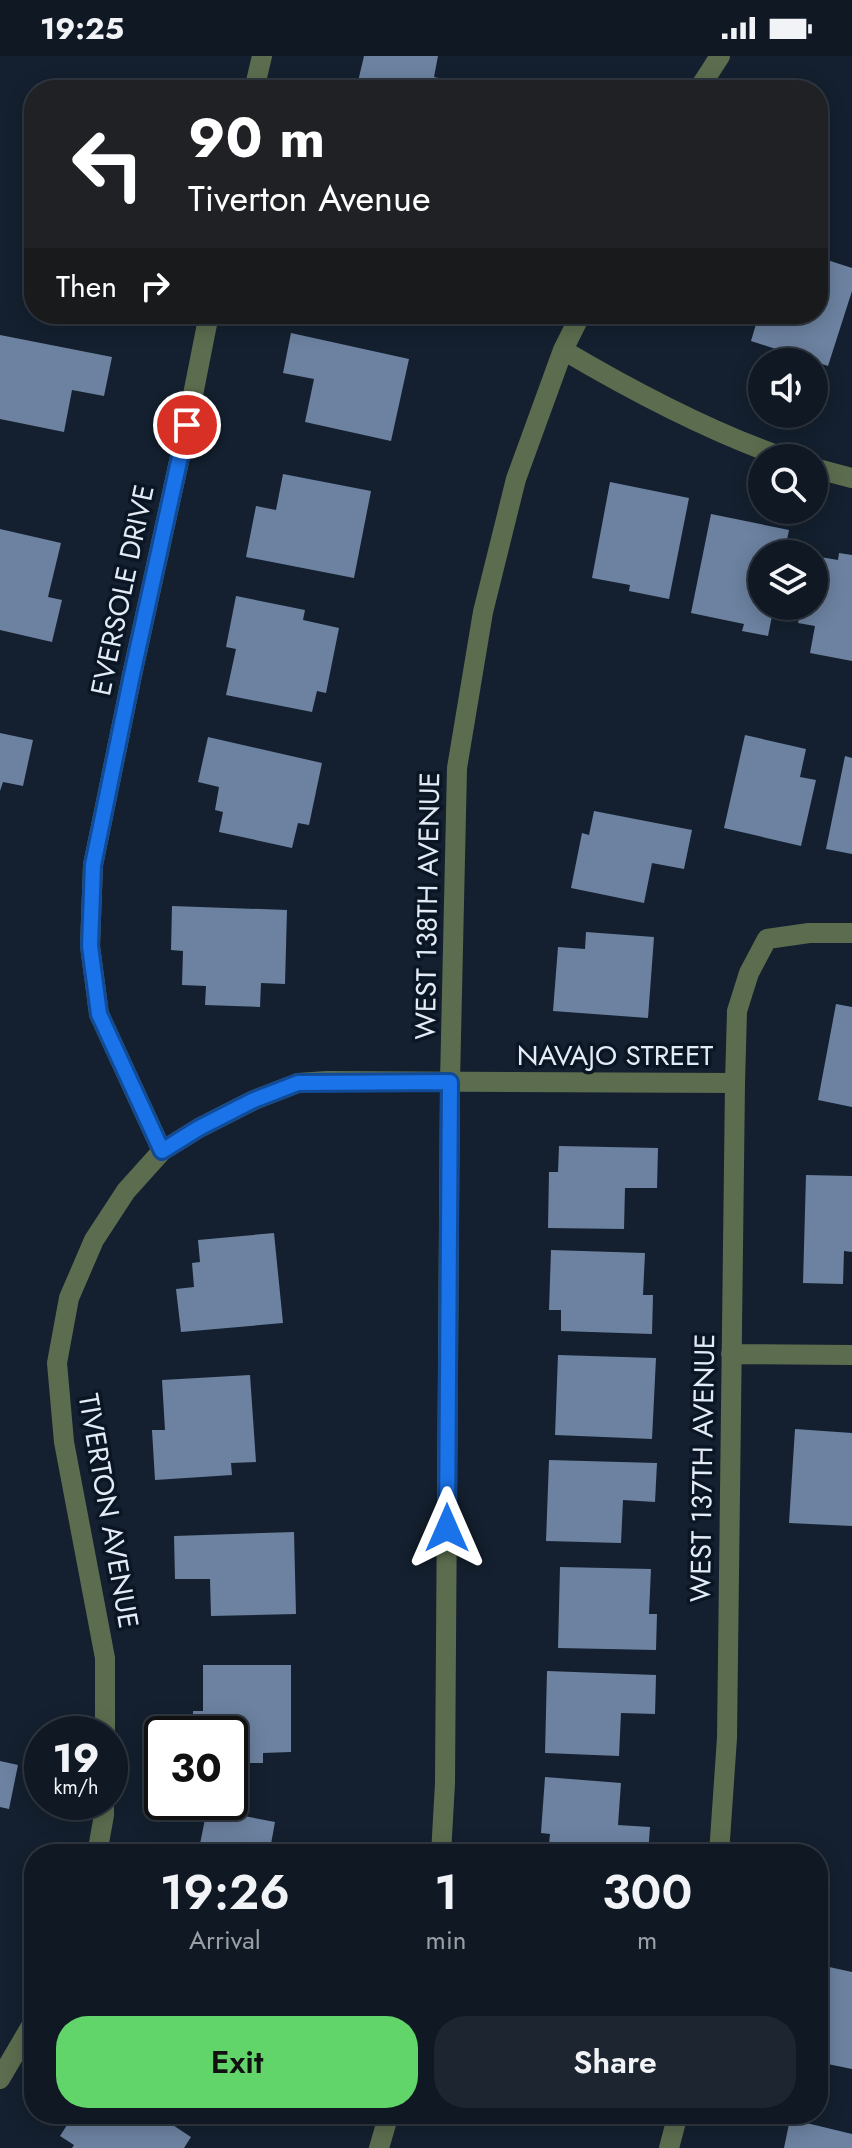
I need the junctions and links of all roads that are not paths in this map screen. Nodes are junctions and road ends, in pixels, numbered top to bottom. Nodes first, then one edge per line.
1 (262, 56) edge
2 (720, 56) edge
3 (256, 80) edge
4 (704, 80) edge
5 (207, 324) edge
6 (576, 324) edge
7 (563, 350) junction
8 (748, 445) edge
9 (828, 472) edge
10 (852, 478) edge
11 (852, 933) edge
12 (450, 1082) junction
13 (735, 1083) junction
14 (162, 1151) junction
15 (731, 1354) junction
16 (852, 1355) edge
17 (105, 1716) edge
18 (103, 1820) edge
19 (99, 1844) edge
20 (441, 1844) edge
21 (720, 1844) edge
22 (24, 2038) edge
23 (0, 2079) edge
24 (386, 2124) edge
25 (675, 2124) edge
26 (379, 2148) edge
27 (669, 2148) edge

1 - 3 street
2 - 4 street
5 - 14 street, EVERSOLE DRIVE
6 - 7 street, WEST 138TH AVENUE
7 - 8 street
7 - 12 street, WEST 138TH AVENUE
9 - 10 street
11 - 13 street, NAVAJO STREET
12 - 13 street, NAVAJO STREET
12 - 14 street, TIVERTON AVENUE
12 - 20 street, WEST 138TH AVENUE
13 - 15 street, WEST 137TH AVENUE
14 - 17 street, TIVERTON AVENUE
15 - 16 street
15 - 21 street, WEST 137TH AVENUE
18 - 19 street
22 - 23 street
24 - 26 street
25 - 27 street

